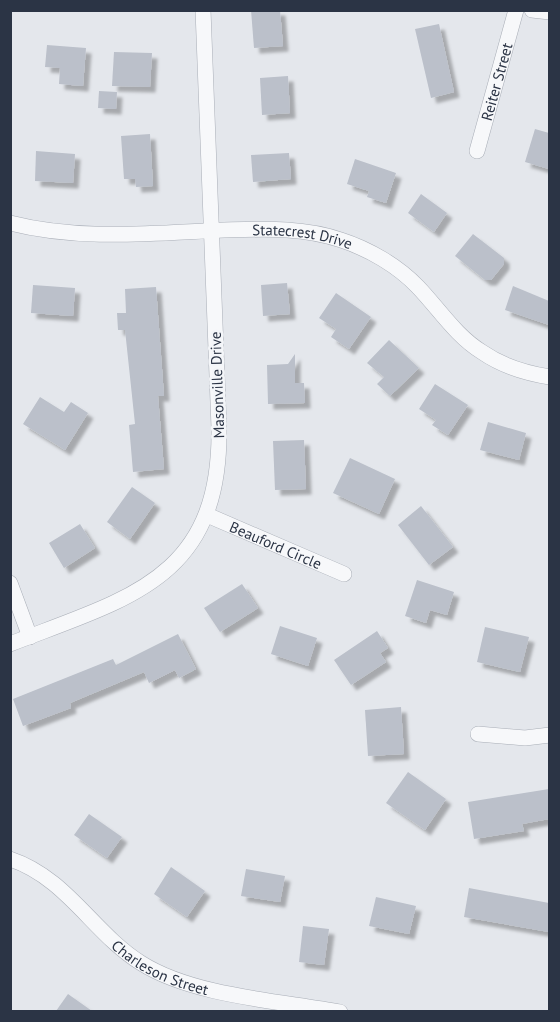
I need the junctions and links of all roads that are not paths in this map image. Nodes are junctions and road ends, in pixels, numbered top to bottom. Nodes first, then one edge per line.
1 (203, 10) edge
2 (516, 10) edge
3 (532, 10) edge
4 (549, 12) edge
5 (477, 151) dead end
6 (10, 223) edge
7 (211, 231) junction
8 (549, 377) edge
9 (207, 515) junction
10 (344, 574) dead end
11 (10, 583) edge
12 (30, 637) junction
13 (10, 644) edge
14 (478, 734) dead end
15 (549, 735) edge
16 (10, 859) edge
17 (340, 1011) edge

1 - 7 street, Masonville Drive
2 - 5 street, Reiter Street
3 - 4 street
6 - 7 street, Statecrest Drive
7 - 8 street, Statecrest Drive
7 - 9 street, Masonville Drive
9 - 10 street, Beauford Circle
9 - 12 street, Masonville Drive
11 - 12 street
12 - 13 street, Masonville Drive
14 - 15 street
16 - 17 street, Charleson Street

